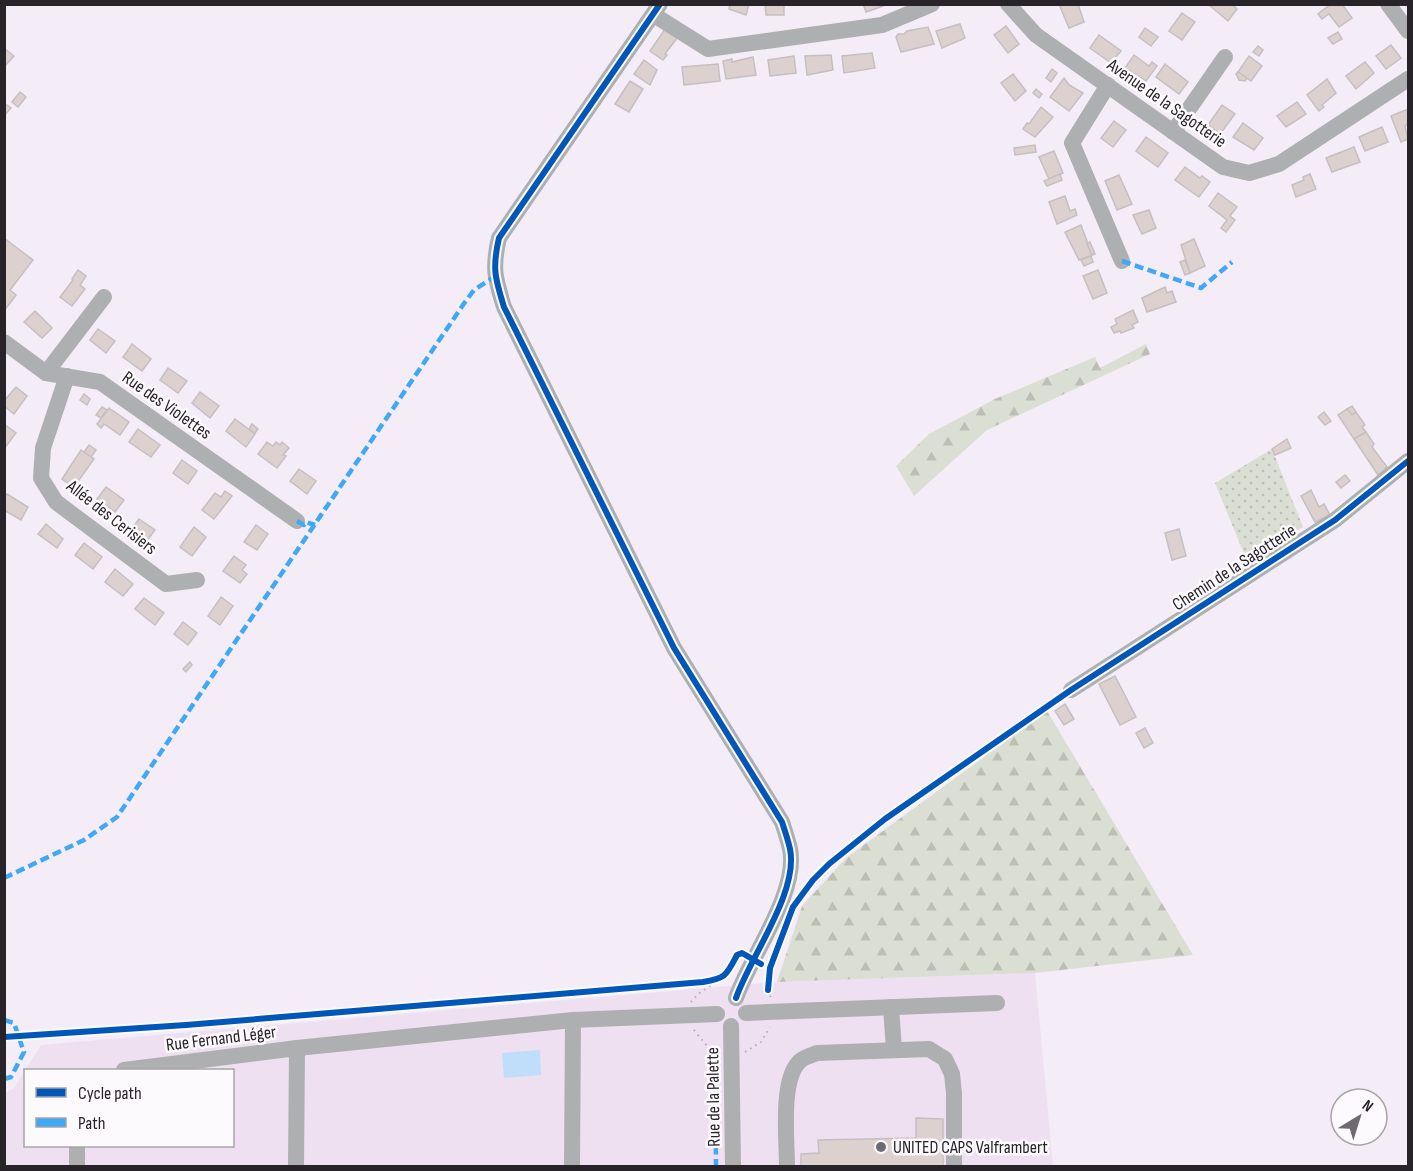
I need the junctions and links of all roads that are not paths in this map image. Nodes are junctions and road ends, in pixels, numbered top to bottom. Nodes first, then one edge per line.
1 (932, 4) edge
2 (1008, 4) edge
3 (1388, 4) edge
4 (657, 10) edge
5 (1408, 31) edge
6 (1225, 57) dead end
7 (1408, 79) edge
8 (1108, 86) junction
9 (1173, 132) junction
10 (1122, 261) dead end
11 (104, 297) dead end
12 (4, 342) edge
13 (46, 373) junction
14 (67, 376) junction
15 (1408, 461) edge
16 (297, 521) dead end
17 (196, 580) dead end
18 (1071, 690) dead end
19 (736, 998) junction
20 (998, 1003) dead end
21 (891, 1007) junction
22 (746, 1013) junction
23 (717, 1014) junction
24 (573, 1020) junction
25 (731, 1026) junction
26 (297, 1048) junction
27 (894, 1050) junction
28 (139, 1069) edge
29 (77, 1147) edge
30 (77, 1167) edge
31 (296, 1167) edge
32 (572, 1167) edge
33 (733, 1167) edge
34 (788, 1167) edge
35 (954, 1167) edge

1 - 4 street
2 - 8 street, Avenue de la Sagotterie
3 - 5 street
4 - 19 street
6 - 9 street
7 - 9 street, Avenue de la Sagotterie
8 - 9 street, Avenue de la Sagotterie
8 - 10 street
11 - 13 street
12 - 13 street, Rue des Violettes
13 - 14 street, Rue des Violettes
14 - 16 street, Rue des Violettes
14 - 17 street, Allée des Cerisiers
15 - 18 street, Chemin de la Sagotterie
19 - 22 street
19 - 23 street
20 - 21 street
21 - 22 street
21 - 27 street
22 - 25 street
23 - 24 street, Rue Fernand Léger
23 - 25 street
24 - 26 street, Rue Fernand Léger
24 - 32 street
25 - 33 street, Rue de la Palette
26 - 28 street, Rue Fernand Léger
26 - 31 street
27 - 34 street
27 - 35 street
29 - 30 street

